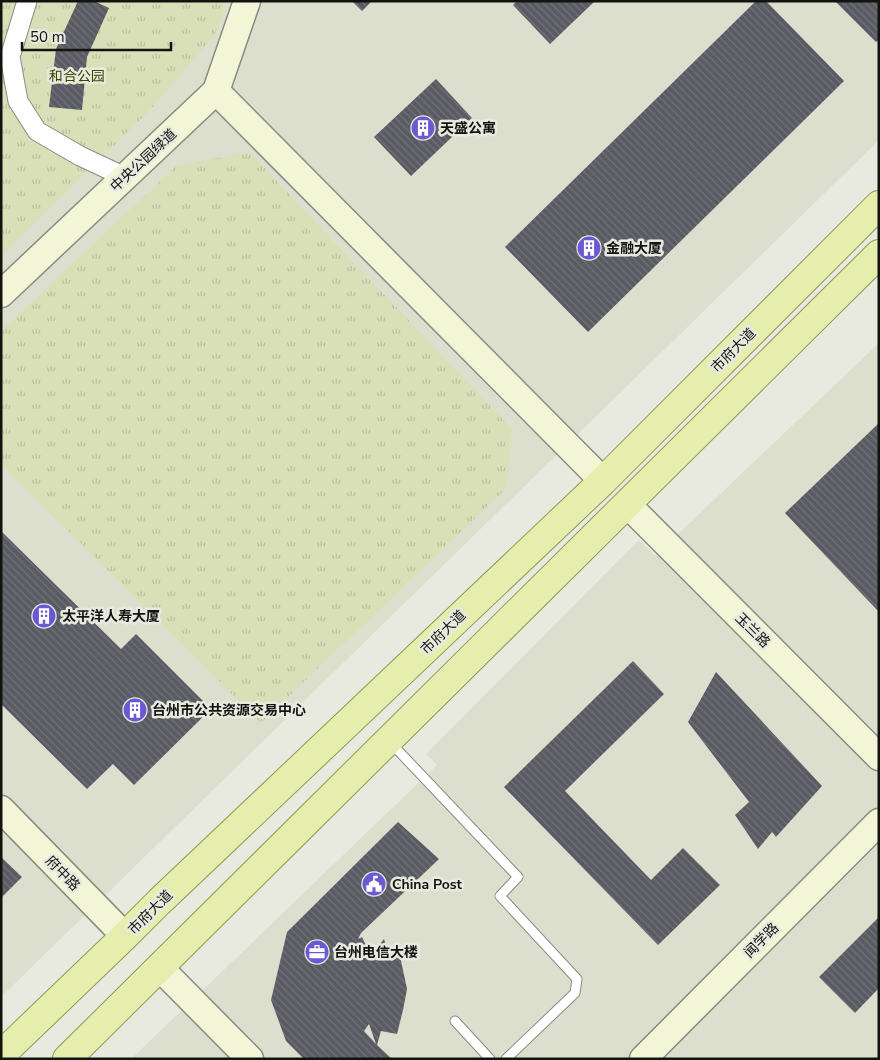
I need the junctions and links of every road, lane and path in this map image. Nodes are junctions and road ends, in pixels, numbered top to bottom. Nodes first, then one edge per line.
1 (27, 1) edge
2 (247, 1) edge
3 (216, 91) junction
4 (125, 177) junction
5 (879, 204) edge
6 (879, 254) edge
7 (1, 294) edge
8 (603, 480) junction
9 (627, 504) junction
10 (388, 740) junction
11 (879, 756) edge
12 (1, 809) edge
13 (879, 822) edge
14 (125, 936) junction
15 (160, 968) junction
16 (455, 1021) dead end
17 (1, 1055) edge
18 (67, 1059) edge
19 (250, 1059) edge
20 (490, 1059) edge
21 (506, 1059) edge
22 (642, 1059) edge

1 - 4 street
2 - 3 street, 中央公园绿道
3 - 4 street, 中央公园绿道
3 - 8 street
4 - 7 street, 中央公园绿道
5 - 8 main road, 市府大道
6 - 9 main road
8 - 14 main road, 市府大道
9 - 10 main road
9 - 11 street, 玉兰路
10 - 15 main road
10 - 21 lane
12 - 14 street, 府中路
13 - 22 street, 闻学路
14 - 17 main road, 市府大道
15 - 18 main road
15 - 19 street
16 - 20 lane

